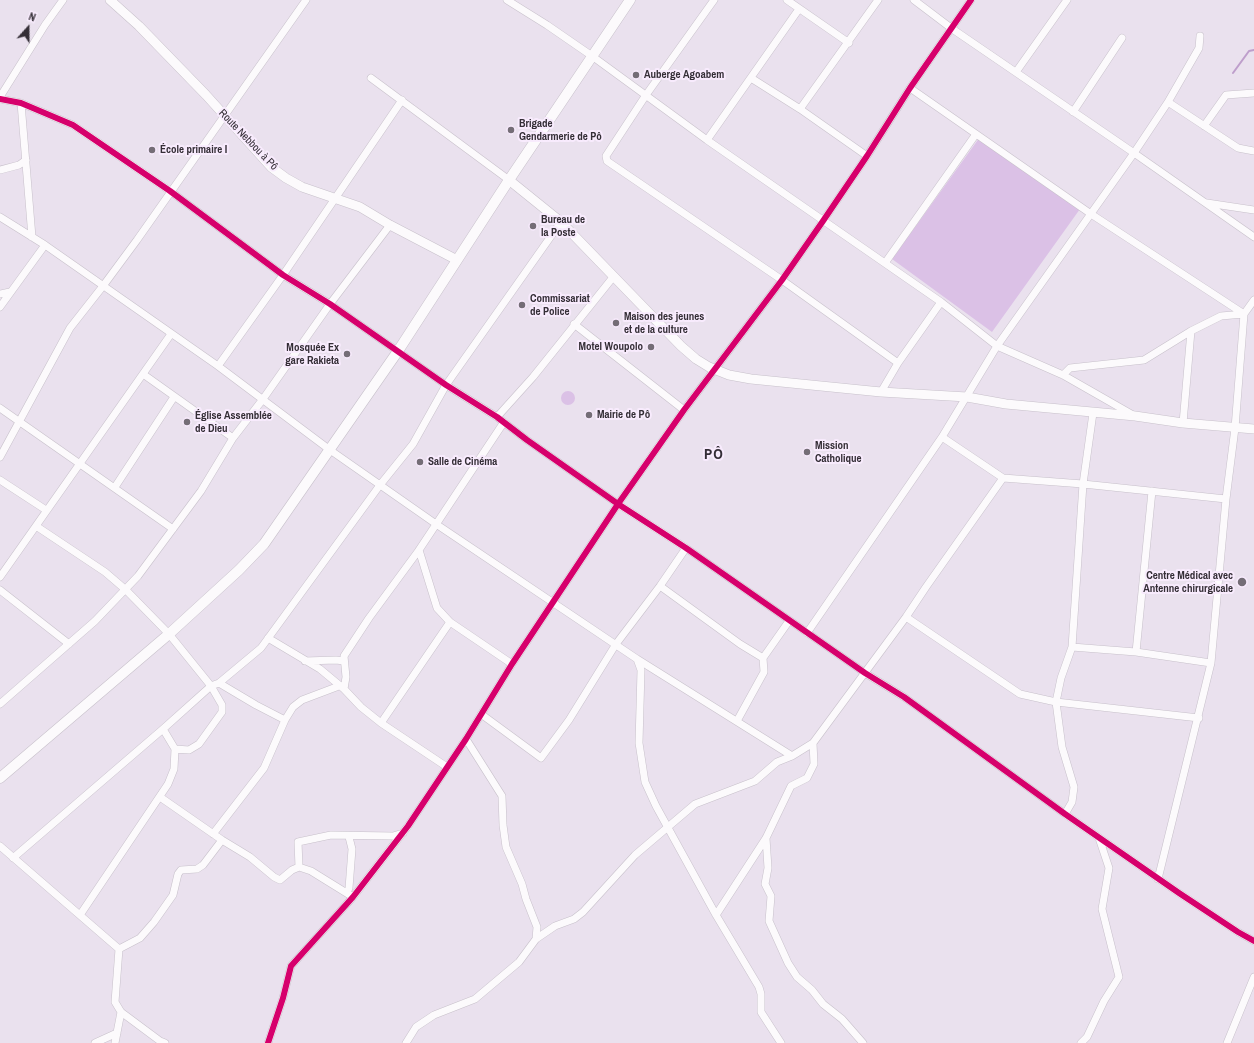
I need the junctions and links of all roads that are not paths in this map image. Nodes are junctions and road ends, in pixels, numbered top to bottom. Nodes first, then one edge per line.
1 (63, 0) edge
2 (110, 0) edge
3 (306, 0) edge
4 (507, 0) edge
5 (630, 0) edge
6 (714, 0) edge
7 (787, 0) edge
8 (878, 0) edge
9 (914, 0) edge
10 (971, 0) edge
11 (1067, 0) edge
12 (799, 9) junction
13 (951, 28) junction
14 (1200, 36) dead end
15 (1122, 38) dead end
16 (849, 43) junction
17 (592, 56) junction
18 (1016, 72) junction
19 (371, 78) dead end
20 (751, 78) junction
21 (910, 88) junction
22 (1254, 92) edge
23 (646, 95) junction
24 (0, 98) edge
25 (402, 100) junction
26 (1168, 102) junction
27 (21, 103) junction
28 (800, 109) junction
29 (1073, 112) junction
30 (224, 116) junction
31 (1204, 126) junction
32 (976, 134) junction
33 (707, 140) junction
34 (1254, 151) edge
35 (1134, 154) junction
36 (867, 156) junction
37 (26, 160) junction
38 (0, 170) edge
39 (509, 180) junction
40 (170, 191) junction
41 (336, 199) junction
42 (1205, 203) junction
43 (1254, 210) edge
44 (1091, 214) junction
45 (0, 217) edge
46 (824, 221) junction
47 (561, 222) junction
48 (390, 225) junction
49 (32, 237) junction
50 (1254, 237) edge
51 (45, 245) junction
52 (457, 260) junction
53 (885, 264) junction
54 (283, 275) junction
55 (614, 276) junction
56 (782, 280) junction
57 (104, 286) junction
58 (10, 292) junction
59 (0, 294) edge
60 (1254, 300) edge
61 (941, 302) junction
62 (330, 304) junction
63 (0, 307) edge
64 (1244, 314) junction
65 (574, 324) junction
66 (1191, 331) junction
67 (171, 334) junction
68 (997, 346) junction
69 (398, 352) junction
70 (898, 363) junction
71 (218, 366) junction
72 (715, 369) junction
73 (143, 374) junction
74 (1063, 375) junction
75 (446, 384) junction
76 (881, 392) junction
77 (174, 396) junction
78 (967, 397) junction
79 (263, 398) junction
80 (0, 408) edge
81 (684, 410) junction
82 (1093, 413) junction
83 (1135, 416) junction
84 (497, 417) junction
85 (20, 422) junction
86 (504, 422) junction
87 (1183, 422) junction
88 (1235, 428) junction
89 (1254, 429) edge
90 (942, 437) junction
91 (233, 438) junction
92 (330, 450) junction
93 (0, 456) edge
94 (80, 463) junction
95 (1003, 478) junction
96 (0, 480) edge
97 (1083, 484) junction
98 (380, 485) junction
99 (115, 488) junction
100 (1152, 491) junction
101 (1226, 499) junction
102 (618, 504) junction
103 (46, 510) junction
104 (436, 524) junction
105 (36, 526) junction
106 (173, 529) junction
107 (686, 548) junction
108 (419, 550) junction
109 (0, 577) edge
110 (660, 586) junction
111 (0, 590) edge
112 (126, 590) junction
113 (553, 602) junction
114 (906, 617) junction
115 (789, 621) junction
116 (450, 622) junction
117 (807, 633) junction
118 (169, 634) junction
119 (268, 638) junction
120 (69, 644) junction
121 (616, 644) junction
122 (1072, 647) junction
123 (1136, 652) junction
124 (763, 658) junction
125 (637, 659) junction
126 (305, 661) junction
127 (344, 661) junction
128 (1211, 663) junction
129 (512, 664) junction
130 (865, 673) junction
131 (219, 683) junction
132 (211, 686) junction
133 (341, 688) junction
134 (1056, 702) junction
135 (0, 704) edge
136 (481, 714) junction
137 (1199, 718) junction
138 (285, 720) junction
139 (737, 721) junction
140 (380, 723) junction
141 (164, 729) junction
142 (466, 739) junction
143 (813, 743) junction
144 (175, 749) junction
145 (792, 756) junction
146 (447, 767) junction
147 (0, 778) edge
148 (160, 797) junction
149 (1065, 814) junction
150 (668, 826) junction
151 (403, 833) junction
152 (214, 834) junction
153 (349, 836) junction
154 (766, 838) junction
155 (1099, 838) junction
156 (222, 840) junction
157 (0, 846) edge
158 (13, 858) junction
159 (299, 867) junction
160 (1158, 879) junction
161 (350, 895) junction
162 (80, 915) junction
163 (716, 915) junction
164 (536, 939) junction
165 (1254, 941) edge
166 (119, 949) junction
167 (1254, 978) edge
168 (121, 1012) junction
169 (117, 1033) junction
170 (95, 1043) edge
171 (115, 1043) edge
172 (165, 1043) edge
173 (268, 1043) edge
174 (406, 1043) edge
175 (781, 1043) edge
176 (863, 1043) edge
177 (1081, 1043) edge
178 (1227, 1043) edge

1 - 24 street
2 - 30 main road, Route Nebbou à Pô
3 - 30 street
4 - 17 street
5 - 17 highway
6 - 23 street
7 - 12 street
8 - 16 street
9 - 13 street
10 - 13 street
11 - 18 street
12 - 16 street
12 - 20 street
13 - 18 street
13 - 21 street
14 - 26 street
15 - 29 street
16 - 28 street
17 - 23 street
17 - 39 highway
18 - 29 street
19 - 25 street
20 - 28 street
20 - 33 street
21 - 32 street
21 - 36 street
22 - 31 street
23 - 33 street
23 - 56 street
24 - 27 street
25 - 39 street
25 - 41 street
26 - 31 street
26 - 35 street
27 - 37 street
27 - 40 street
28 - 36 street
29 - 35 street
30 - 40 street
30 - 41 main road, Route Nebbou à Pô
31 - 34 street
32 - 44 street
32 - 53 street
33 - 46 street
35 - 42 street
35 - 44 street
36 - 46 street
37 - 38 street
37 - 49 street
39 - 47 main road
39 - 52 highway
40 - 54 street
40 - 57 street
41 - 48 main road, Route Nebbou à Pô
41 - 54 street
42 - 43 street
42 - 50 street
44 - 64 street
44 - 68 street
45 - 49 street
46 - 53 street
46 - 56 street
47 - 55 main road
47 - 75 street
48 - 52 main road, Route Nebbou à Pô
48 - 62 street
49 - 51 street
51 - 57 street
51 - 58 street
52 - 69 highway
53 - 61 street
54 - 62 street
54 - 71 street
55 - 65 street
55 - 72 main road
56 - 70 street
56 - 72 street
57 - 67 street
57 - 85 street
58 - 59 street
58 - 63 street
60 - 64 street
61 - 68 street
61 - 70 street
62 - 69 street
62 - 79 street
64 - 66 street
64 - 88 street
65 - 81 street
65 - 84 street
66 - 74 street
66 - 87 street
67 - 71 street
67 - 73 street
68 - 74 street
68 - 78 street
69 - 75 street
69 - 92 highway
70 - 76 street
71 - 79 street
72 - 76 main road
72 - 81 street
73 - 77 street
73 - 94 street
74 - 83 street
75 - 84 street
75 - 98 street
76 - 78 main road
77 - 91 street
77 - 99 street
78 - 82 main road
78 - 90 street
79 - 91 street
79 - 92 street
80 - 85 street
81 - 102 street
82 - 83 main road
82 - 97 street
83 - 87 main road
84 - 86 street
85 - 93 street
85 - 94 street
86 - 102 street
86 - 104 street
87 - 88 main road
88 - 89 main road
88 - 101 street
90 - 95 street
90 - 117 street
91 - 106 street
92 - 98 street
92 - 118 highway
94 - 99 street
94 - 103 street
95 - 97 street
95 - 114 street
96 - 103 street
97 - 100 street
97 - 122 street
98 - 104 street
98 - 119 street
99 - 106 street
100 - 101 street
100 - 123 street
101 - 128 street
102 - 107 street
102 - 113 street
103 - 105 street
104 - 108 street
104 - 113 street
105 - 109 street
105 - 112 street
106 - 112 street
107 - 110 street
107 - 115 street
108 - 116 street
108 - 127 street
110 - 121 street
110 - 124 street
111 - 120 street
112 - 118 street
112 - 120 street
113 - 121 street
113 - 129 street
114 - 130 street
114 - 134 street
115 - 117 street
115 - 124 street
116 - 129 street
116 - 140 street
117 - 130 street
118 - 132 street
118 - 147 highway
119 - 126 street
119 - 131 street
120 - 135 street
121 - 125 street
121 - 136 street
122 - 123 street
122 - 134 street
123 - 128 street
124 - 139 street
125 - 139 street
125 - 150 street
126 - 127 street
126 - 133 street
127 - 133 street
128 - 137 street
129 - 136 street
130 - 143 street
130 - 149 street
131 - 132 street
131 - 138 street
132 - 141 street
132 - 144 street
133 - 138 street
133 - 140 street
134 - 137 street
134 - 149 street
136 - 142 street
137 - 160 street
138 - 152 street
139 - 145 street
140 - 146 street
141 - 144 street
141 - 158 street
142 - 146 street
142 - 164 street
143 - 145 street
143 - 154 street
144 - 148 street
145 - 150 street
146 - 151 street
148 - 152 street
148 - 162 street
149 - 155 street
150 - 163 street
150 - 164 street
151 - 153 street
151 - 161 street
152 - 156 street
153 - 159 street
153 - 161 street
154 - 163 street
154 - 176 street
155 - 160 street
155 - 177 street
156 - 159 street
156 - 166 street
157 - 158 street
158 - 162 street
159 - 161 street
160 - 165 street
161 - 173 street
162 - 166 street
163 - 175 street
164 - 174 street
166 - 168 street
167 - 178 street
168 - 169 street
168 - 172 street
169 - 170 street
169 - 171 street

